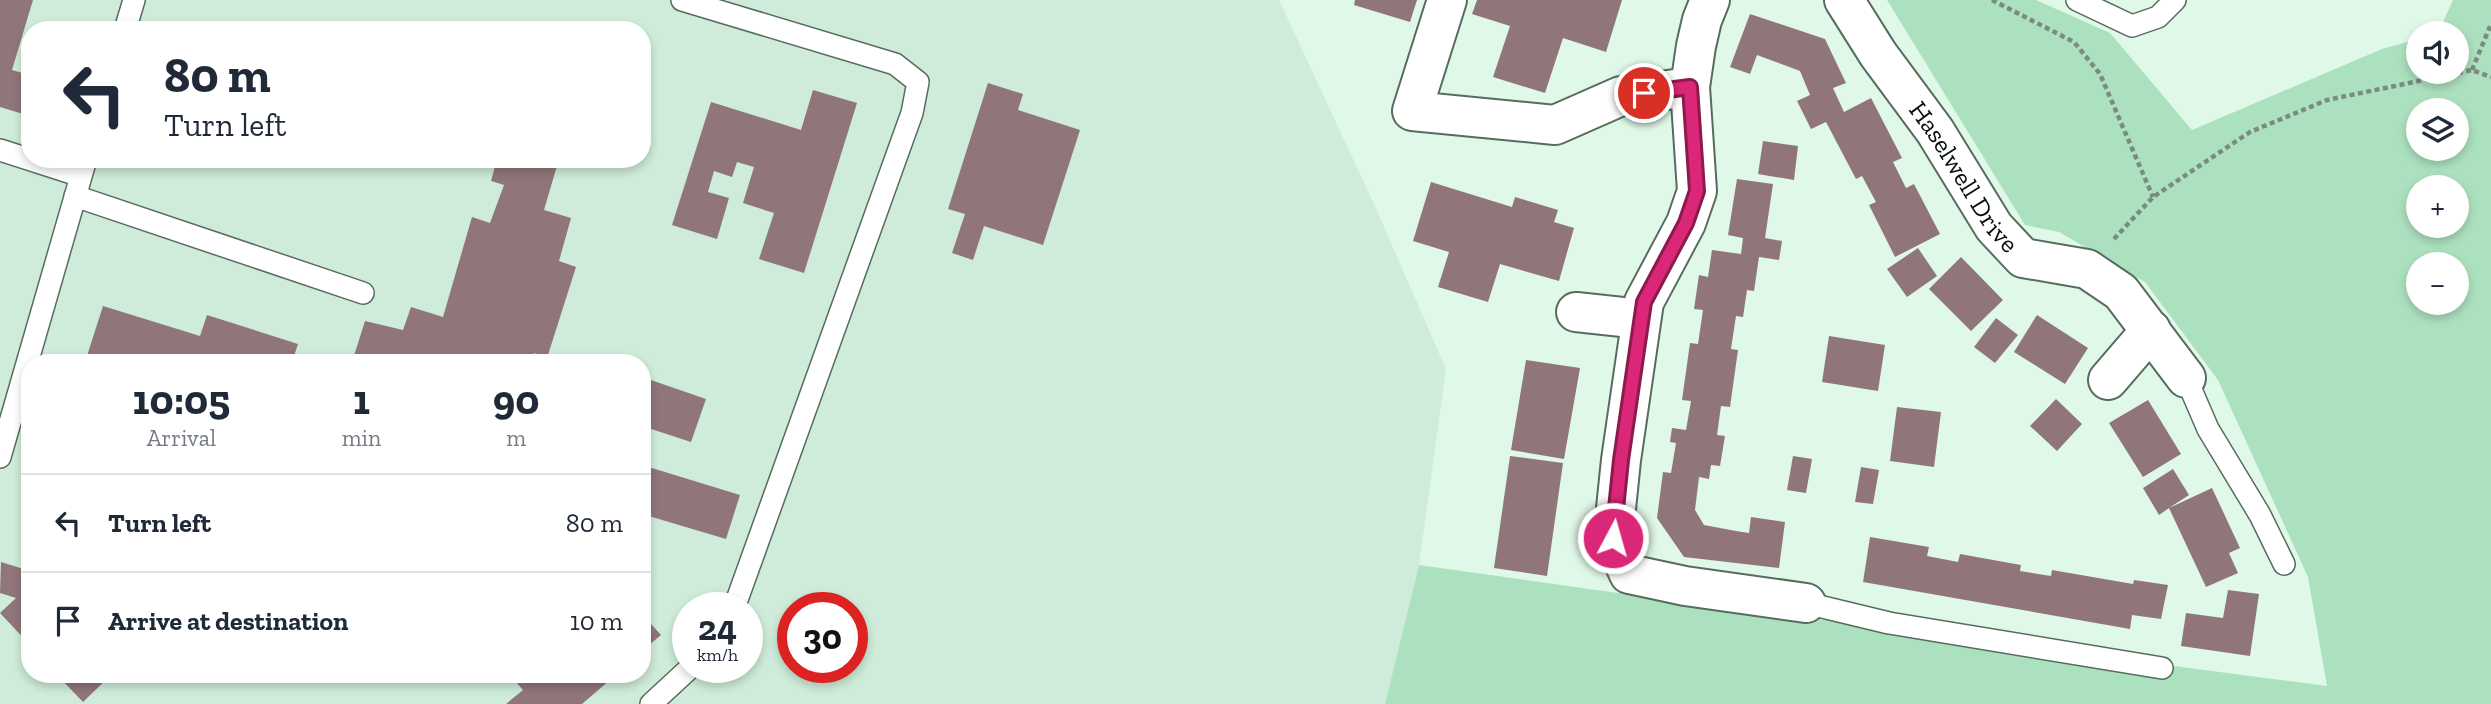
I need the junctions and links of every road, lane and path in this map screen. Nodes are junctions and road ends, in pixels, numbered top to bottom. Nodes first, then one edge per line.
1 (134, 0) edge
2 (682, 0) edge
3 (1447, 0) edge
4 (1710, 0) edge
5 (1844, 0) edge
6 (1992, 0) edge
7 (2077, 0) edge
8 (2175, 0) edge
9 (128, 21) edge
10 (2491, 24) edge
11 (2472, 70) junction
12 (2491, 77) edge
13 (1690, 87) junction
14 (0, 150) edge
15 (21, 157) edge
16 (54, 168) edge
17 (81, 177) edge
18 (2152, 197) junction
19 (2087, 269) junction
20 (363, 293) dead end
21 (1576, 312) dead end
22 (1641, 319) junction
23 (2151, 330) junction
24 (30, 354) edge
25 (2186, 378) joint
26 (2108, 380) dead end
27 (21, 384) edge
28 (0, 457) edge
29 (2284, 564) dead end
30 (740, 592) edge
31 (1806, 603) joint
32 (2162, 668) dead end
33 (674, 683) edge
34 (651, 704) edge

1 - 9 lane
2 - 30 lane
3 - 13 street
4 - 13 street
5 - 19 street, Haselwell Drive
6 - 18 path
7 - 8 lane
10 - 11 path
11 - 12 path
11 - 18 path
13 - 22 street
14 - 15 lane
16 - 17 lane
17 - 20 lane
17 - 24 lane
18 - 19 path
19 - 23 street, Haselwell Drive
21 - 22 street
22 - 31 street
23 - 25 street, Haselwell Drive
23 - 26 street
25 - 29 lane
27 - 28 lane
31 - 32 lane
33 - 34 lane

